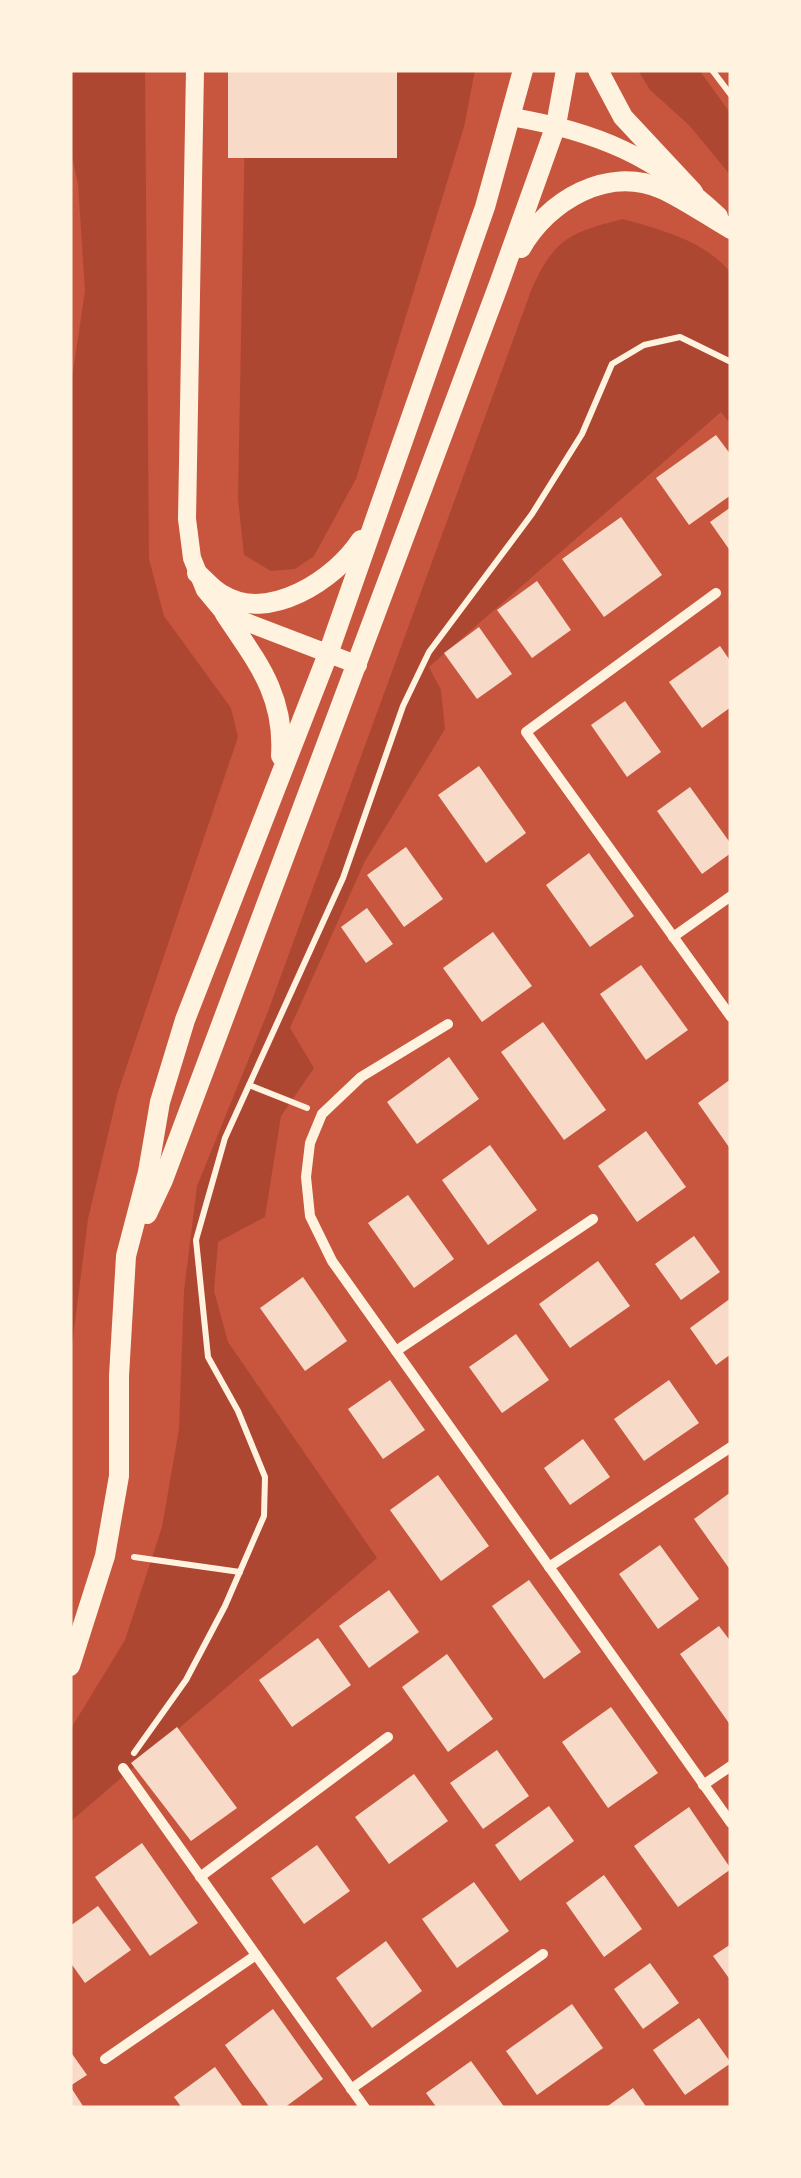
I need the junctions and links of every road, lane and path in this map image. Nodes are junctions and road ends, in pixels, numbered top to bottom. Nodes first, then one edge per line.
1 (195, 70) edge
2 (523, 70) edge
3 (566, 70) edge
4 (598, 70) edge
5 (712, 70) edge
6 (731, 95) edge
7 (512, 118) junction
8 (556, 125) junction
9 (693, 192) junction
10 (731, 228) edge
11 (500, 284) junction
12 (731, 362) edge
13 (376, 518) junction
14 (198, 573) junction
15 (716, 593) dead end
16 (224, 614) junction
17 (328, 654) junction
18 (358, 665) junction
19 (280, 778) junction
20 (731, 896) edge
21 (673, 937) junction
22 (731, 1017) edge
23 (448, 1024) dead end
24 (248, 1085) junction
25 (322, 1114) junction
26 (593, 1219) dead end
27 (126, 1256) junction
28 (396, 1351) junction
29 (731, 1447) edge
30 (134, 1557) dead end
31 (549, 1566) junction
32 (240, 1572) junction
33 (70, 1666) edge
34 (388, 1737) dead end
35 (731, 1766) edge
36 (123, 1768) joint
37 (704, 1784) junction
38 (731, 1823) edge
39 (200, 1877) junction
40 (542, 1954) dead end
41 (256, 1955) junction
42 (104, 2059) dead end
43 (351, 2089) junction
44 (364, 2108) edge

1 - 14 street
2 - 7 main road
3 - 8 main road
4 - 9 main road
5 - 6 path
7 - 8 street
7 - 13 main road
8 - 9 street
8 - 11 main road
9 - 10 street
10 - 11 main road
11 - 18 main road
12 - 24 path
13 - 14 main road
13 - 17 main road
14 - 16 street
15 - 21 street
16 - 17 street
16 - 19 main road
17 - 18 street
17 - 19 main road
18 - 27 main road
19 - 27 main road
20 - 21 street
21 - 22 street
23 - 25 street
24 - 25 path
24 - 32 path
25 - 28 street
26 - 28 street
27 - 33 main road
28 - 31 street
29 - 31 street
30 - 32 path
31 - 37 street
32 - 36 path
34 - 39 street
35 - 37 street
36 - 39 street
37 - 38 street
39 - 41 street
40 - 43 street
41 - 42 street
41 - 43 street
43 - 44 street

